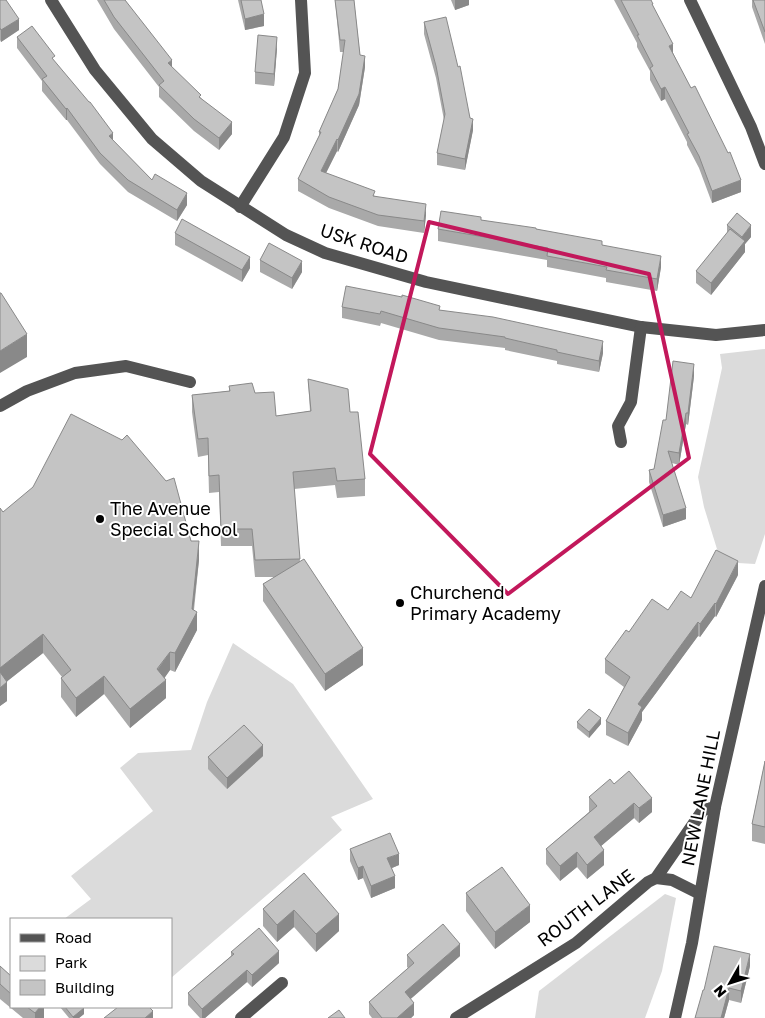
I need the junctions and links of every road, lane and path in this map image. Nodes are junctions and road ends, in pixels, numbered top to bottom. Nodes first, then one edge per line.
1 (51, 0) edge
2 (301, 0) edge
3 (690, 0) edge
4 (765, 164) edge
5 (240, 207) junction
6 (642, 327) junction
7 (765, 330) edge
8 (190, 382) dead end
9 (0, 406) edge
10 (621, 442) dead end
11 (765, 586) edge
12 (716, 807) junction
13 (656, 878) junction
14 (700, 894) junction
15 (282, 983) dead end
16 (241, 1018) edge
17 (456, 1018) edge
18 (675, 1018) edge

1 - 5 street, USK ROAD
2 - 5 street
3 - 4 street
5 - 6 street, USK ROAD
6 - 7 street, USK ROAD
6 - 10 street
8 - 9 street
11 - 12 street, NEW LANE HILL
12 - 13 street, ROUTH LANE
12 - 14 street, NEW LANE HILL
13 - 14 street
13 - 17 street, ROUTH LANE
14 - 18 street, NEW LANE HILL
15 - 16 street

